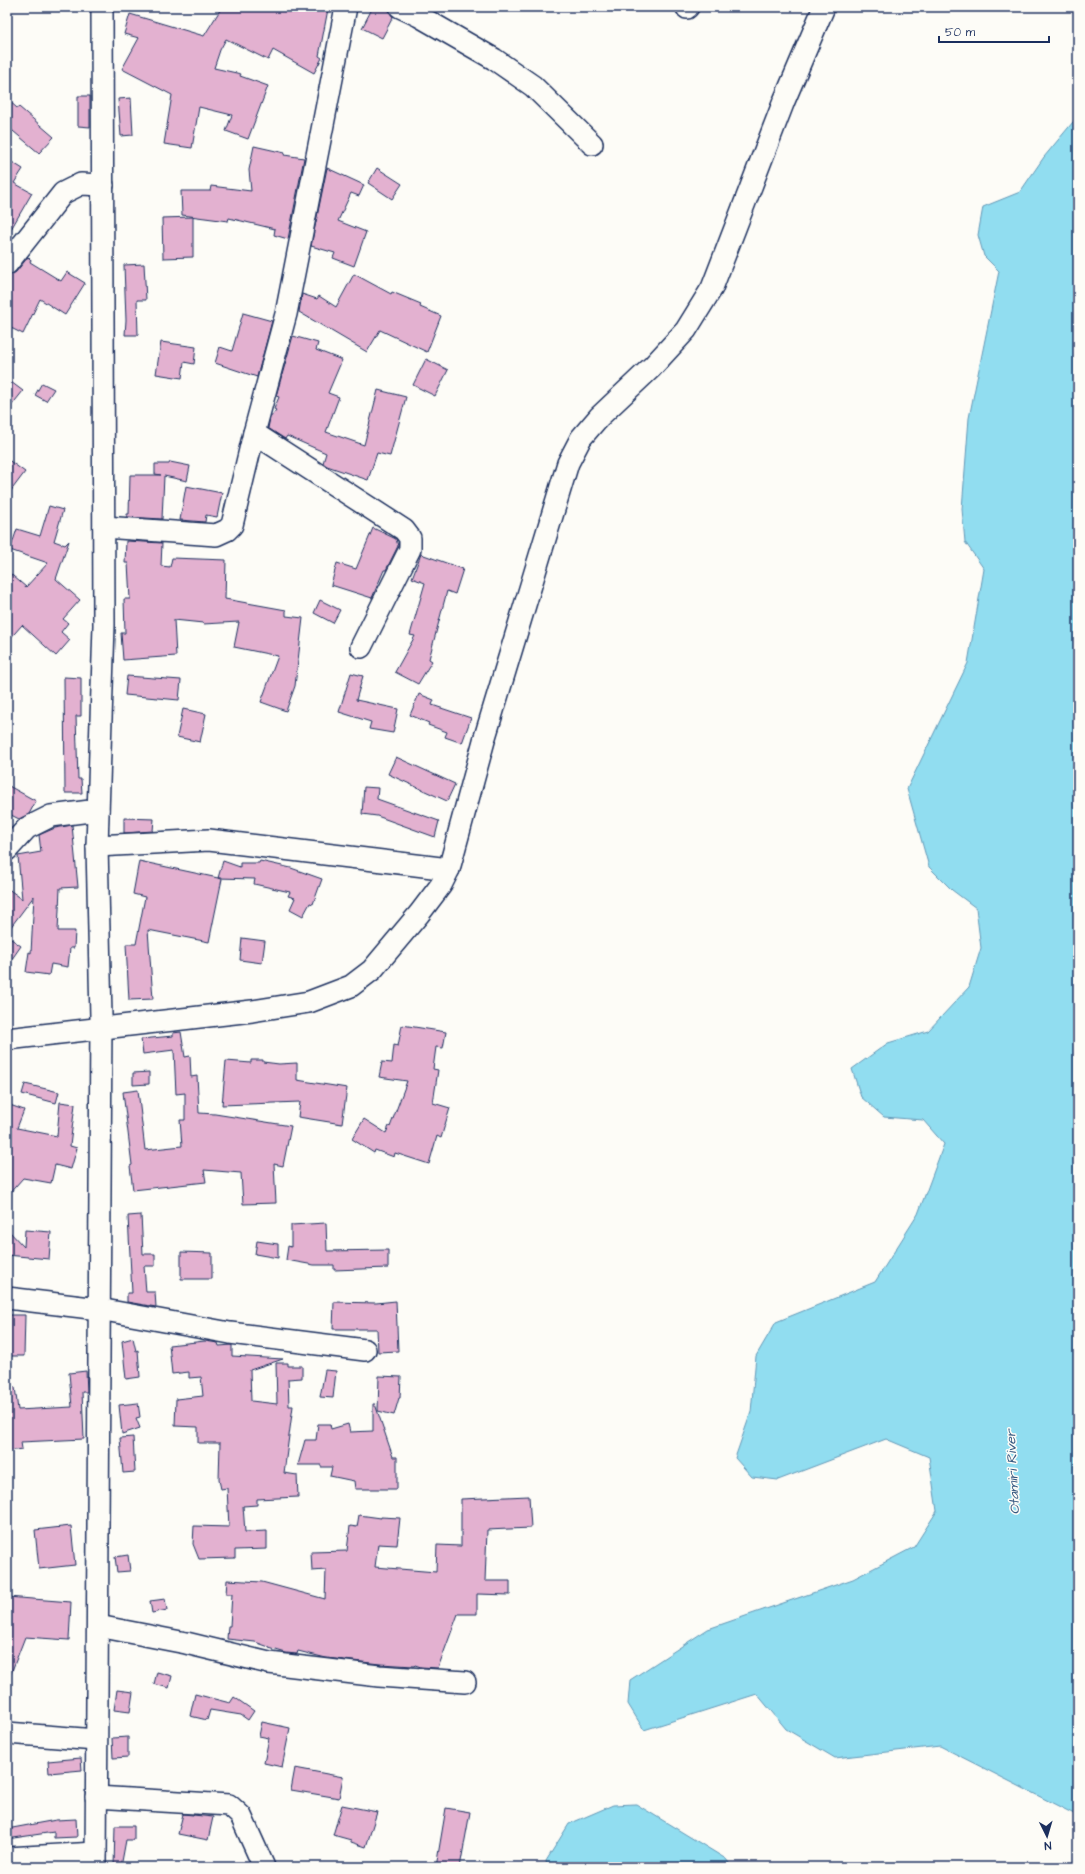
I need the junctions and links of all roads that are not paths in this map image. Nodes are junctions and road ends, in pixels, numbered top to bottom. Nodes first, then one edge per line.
1 (102, 7) edge
2 (346, 7) edge
3 (400, 7) edge
4 (824, 7) edge
5 (592, 144) dead end
6 (103, 185) junction
7 (7, 264) edge
8 (254, 433) junction
9 (104, 527) junction
10 (361, 647) dead end
11 (98, 810) junction
12 (97, 846) junction
13 (7, 850) edge
14 (449, 869) junction
15 (101, 1029) junction
16 (7, 1039) edge
17 (7, 1298) edge
18 (99, 1309) junction
19 (366, 1350) dead end
20 (98, 1626) junction
21 (465, 1682) dead end
22 (7, 1733) edge
23 (96, 1740) junction
24 (96, 1798) junction
25 (7, 1858) edge
26 (96, 1860) edge
27 (264, 1867) edge

1 - 6 street
2 - 8 street
3 - 5 street
4 - 14 street
6 - 7 street
6 - 9 street
8 - 9 street
8 - 10 street
9 - 11 street
11 - 12 street
11 - 13 street
12 - 14 street
12 - 15 street
14 - 15 street
15 - 16 street
15 - 18 street
17 - 18 street
18 - 19 street
18 - 20 street
20 - 21 street
20 - 23 street
22 - 23 street
23 - 24 street
24 - 26 street
24 - 27 street
25 - 26 street

